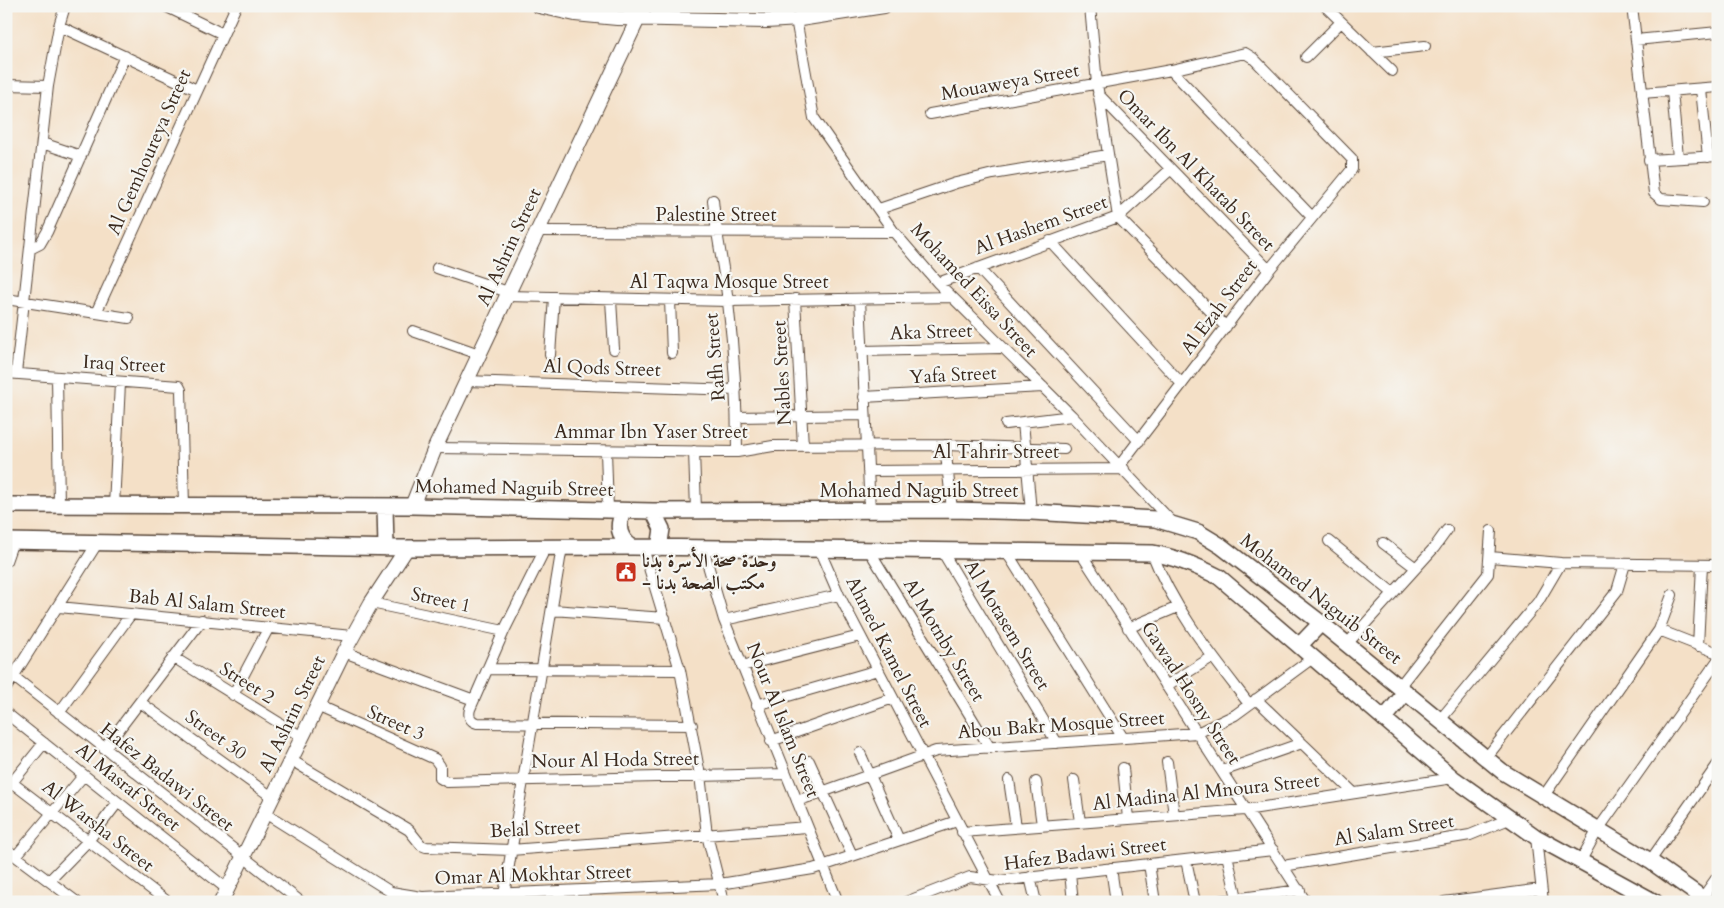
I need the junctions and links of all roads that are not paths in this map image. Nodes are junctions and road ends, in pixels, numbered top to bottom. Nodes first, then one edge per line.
1 (65, 6) edge
2 (165, 6) edge
3 (236, 6) edge
4 (539, 6) edge
5 (884, 6) edge
6 (1090, 6) edge
7 (1325, 6) edge
8 (1632, 6) edge
9 (862, 8) edge
10 (576, 10) edge
11 (641, 12) edge
12 (799, 15) edge
13 (1341, 22) junction
14 (58, 26) junction
15 (1718, 32) edge
16 (223, 34) junction
17 (1636, 40) junction
18 (1425, 46) dead end
19 (1372, 52) junction
20 (124, 56) junction
21 (1306, 57) dead end
22 (1172, 70) junction
23 (1392, 71) dead end
24 (6, 85) edge
25 (48, 86) junction
26 (1718, 87) edge
27 (1098, 89) junction
28 (1701, 89) junction
29 (197, 90) junction
30 (1672, 91) junction
31 (1642, 93) junction
32 (930, 114) dead end
33 (42, 143) junction
34 (1108, 155) junction
35 (81, 156) junction
36 (1713, 156) edge
37 (1678, 158) junction
38 (1649, 160) junction
39 (1171, 169) junction
40 (1349, 173) joint
41 (713, 200) dead end
42 (1703, 202) dead end
43 (879, 209) junction
44 (1118, 217) junction
45 (1312, 217) junction
46 (538, 231) junction
47 (894, 232) junction
48 (716, 233) junction
49 (1050, 241) junction
50 (30, 249) junction
51 (437, 268) dead end
52 (978, 268) junction
53 (1269, 270) junction
54 (938, 283) junction
55 (508, 294) junction
56 (554, 297) junction
57 (952, 297) junction
58 (796, 298) junction
59 (860, 299) junction
60 (6, 300) edge
61 (611, 300) junction
62 (670, 300) junction
63 (728, 301) junction
64 (24, 302) junction
65 (96, 313) junction
66 (129, 318) dead end
67 (1226, 327) junction
68 (413, 331) dead end
69 (1001, 348) junction
70 (614, 349) dead end
71 (862, 351) junction
72 (672, 352) dead end
73 (479, 354) junction
74 (550, 355) dead end
75 (11, 373) edge
76 (58, 378) junction
77 (466, 382) junction
78 (120, 383) junction
79 (1182, 384) junction
80 (1043, 387) junction
81 (736, 390) junction
82 (864, 397) junction
83 (865, 415) junction
84 (802, 416) junction
85 (1072, 416) junction
86 (737, 417) junction
87 (1023, 422) junction
88 (1006, 424) dead end
89 (1139, 441) junction
90 (945, 445) junction
91 (803, 446) junction
92 (867, 446) junction
93 (435, 448) junction
94 (1025, 448) junction
95 (1064, 449) dead end
96 (606, 451) junction
97 (694, 452) junction
98 (737, 452) junction
99 (1122, 467) junction
100 (1027, 468) junction
101 (948, 470) junction
102 (868, 471) junction
103 (6, 505) edge
104 (59, 505) junction
105 (114, 506) junction
106 (184, 506) junction
107 (385, 506) junction
108 (412, 506) junction
109 (608, 510) junction
110 (624, 510) junction
111 (696, 510) junction
112 (870, 510) junction
113 (952, 510) junction
114 (653, 511) junction
115 (1031, 512) junction
116 (1173, 523) junction
117 (1447, 530) dead end
118 (1491, 531) dead end
119 (10, 541) edge
120 (1329, 541) dead end
121 (98, 542) junction
122 (1383, 543) dead end
123 (554, 547) junction
124 (386, 548) junction
125 (407, 548) junction
126 (638, 548) junction
127 (659, 548) junction
128 (703, 548) junction
129 (819, 549) junction
130 (869, 550) junction
131 (942, 551) junction
132 (1006, 551) junction
133 (1080, 552) junction
134 (1152, 553) junction
135 (1490, 558) junction
136 (6, 561) edge
137 (1561, 563) junction
138 (1626, 564) junction
139 (1702, 565) junction
140 (1718, 565) edge
141 (1416, 568) junction
142 (1393, 593) junction
143 (1672, 595) dead end
144 (839, 596) junction
145 (372, 603) junction
146 (59, 607) junction
147 (1178, 607) junction
148 (552, 610) junction
149 (131, 614) junction
150 (665, 618) junction
151 (202, 620) junction
152 (724, 620) junction
153 (1321, 623) junction
154 (269, 627) junction
155 (1128, 628) junction
156 (1659, 630) junction
157 (504, 631) junction
158 (352, 636) junction
159 (860, 636) junction
160 (1347, 644) junction
161 (1300, 645) junction
162 (1698, 646) junction
163 (344, 652) junction
164 (1718, 653) edge
165 (173, 657) junction
166 (1212, 657) junction
167 (1314, 657) junction
168 (1718, 660) edge
169 (742, 666) junction
170 (487, 669) junction
171 (542, 670) junction
172 (680, 670) junction
173 (878, 670) junction
174 (14, 677) junction
175 (1166, 686) junction
176 (6, 688) edge
177 (1403, 689) junction
178 (233, 695) junction
179 (893, 698) junction
180 (474, 700) junction
181 (140, 702) junction
182 (1252, 702) junction
183 (757, 704) junction
184 (317, 706) junction
185 (6, 712) edge
186 (59, 714) junction
187 (1384, 719) junction
188 (1440, 720) junction
189 (533, 724) junction
190 (692, 725) junction
191 (1197, 733) junction
192 (302, 737) junction
193 (1123, 738) junction
194 (772, 740) junction
195 (44, 743) junction
196 (1057, 743) junction
197 (1302, 743) junction
198 (990, 748) junction
199 (104, 749) junction
200 (860, 753) dead end
201 (924, 757) junction
202 (1486, 758) junction
203 (290, 760) junction
204 (809, 761) dead end
205 (1167, 762) dead end
206 (1718, 764) edge
207 (1123, 768) dead end
208 (1222, 771) junction
209 (84, 774) junction
210 (784, 774) junction
211 (870, 774) junction
212 (700, 775) junction
213 (1453, 778) junction
214 (523, 779) junction
215 (1009, 780) dead end
216 (1074, 780) dead end
217 (447, 782) joint
218 (1036, 782) dead end
219 (8, 784) edge
220 (823, 792) junction
221 (1354, 793) junction
222 (272, 797) junction
223 (1543, 797) junction
224 (797, 801) junction
225 (118, 802) junction
226 (1245, 810) junction
227 (52, 813) junction
228 (265, 813) junction
229 (1174, 815) junction
230 (1128, 819) junction
231 (1509, 819) junction
232 (958, 822) junction
233 (1080, 822) junction
234 (1042, 826) junction
235 (807, 827) junction
236 (1016, 828) junction
237 (1597, 831) junction
238 (962, 832) junction
239 (707, 835) junction
240 (1536, 837) junction
241 (899, 840) junction
242 (88, 841) junction
243 (6, 849) edge
244 (511, 850) junction
245 (1273, 850) junction
246 (852, 855) junction
247 (1227, 855) junction
248 (16, 856) junction
249 (243, 858) junction
250 (1186, 860) junction
251 (1650, 861) junction
252 (1580, 862) junction
253 (1149, 864) junction
254 (823, 865) junction
255 (1283, 866) junction
256 (1111, 868) junction
257 (1070, 873) junction
258 (1718, 876) edge
259 (1030, 877) junction
260 (48, 880) junction
261 (989, 881) junction
262 (720, 884) junction
263 (1541, 889) junction
264 (1300, 890) junction
265 (224, 896) edge
266 (1637, 897) edge
267 (503, 898) edge
268 (1237, 898) junction
269 (1251, 899) edge
270 (1706, 899) edge
271 (1224, 901) edge
272 (76, 902) edge
273 (168, 902) edge
274 (301, 902) edge
275 (724, 902) edge
276 (838, 902) edge
277 (906, 902) edge
278 (1000, 902) edge
279 (1036, 902) edge
280 (1073, 902) edge
281 (1116, 902) edge
282 (1155, 902) edge
283 (1195, 902) edge
284 (1211, 902) edge
285 (1306, 902) edge
286 (1444, 902) edge
287 (1543, 902) edge
288 (1655, 902) edge

1 - 14 street
2 - 16 street
3 - 16 street, Al Gemhoureya Street
4 - 10 street
5 - 9 street
6 - 27 street
7 - 13 street
8 - 17 street
9 - 12 street
10 - 11 street
11 - 12 street
11 - 46 street, Al Ashrin Street
12 - 43 street, Mohamed Eissa Street
13 - 19 street
13 - 21 street
14 - 20 street
14 - 25 street
15 - 17 street
16 - 29 street, Al Gemhoureya Street
17 - 31 street
18 - 19 street
19 - 23 street
20 - 29 street
20 - 35 street
22 - 27 street, Mouaweya Street
22 - 40 street, Mouaweya Street
22 - 45 street
24 - 25 street
25 - 33 street
26 - 28 street
27 - 32 street, Mouaweya Street
27 - 34 street
27 - 39 street, Omar Ibn Al Khatab Street
28 - 30 street
28 - 36 street
29 - 65 street, Al Gemhoureya Street
30 - 31 street
30 - 37 street
31 - 38 street
33 - 35 street
33 - 50 street
34 - 43 street
34 - 44 street
35 - 50 street
36 - 37 street
37 - 38 street
38 - 42 street
39 - 44 street, Al Hashem Street
39 - 53 street, Omar Ibn Al Khatab Street
40 - 45 street, Al Ezah Street
41 - 48 street, Rafh Street
43 - 47 street, Mohamed Eissa Street
44 - 49 street, Al Hashem Street
44 - 67 street
45 - 53 street, Al Ezah Street
46 - 48 street, Palestine Street
46 - 55 street, Al Ashrin Street
47 - 48 street, Palestine Street
47 - 54 street, Mohamed Eissa Street
48 - 63 street, Rafh Street
49 - 52 street, Al Hashem Street
49 - 79 street
50 - 64 street
51 - 55 street, Al Taqwa Mosque Street
52 - 54 street, Al Hashem Street
52 - 89 street
53 - 67 street, Al Ezah Street
54 - 57 street, Mohamed Eissa Street
55 - 56 street, Al Taqwa Mosque Street
55 - 73 street, Al Ashrin Street
56 - 61 street, Al Taqwa Mosque Street
56 - 74 street
57 - 59 street, Al Taqwa Mosque Street
57 - 69 street, Mohamed Eissa Street
58 - 59 street, Al Taqwa Mosque Street
58 - 63 street, Al Taqwa Mosque Street
58 - 84 street, Nables Street
59 - 71 street
60 - 64 street
61 - 62 street, Al Taqwa Mosque Street
61 - 70 street
62 - 63 street, Al Taqwa Mosque Street
62 - 72 street
63 - 81 street, Rafh Street
64 - 65 street
64 - 75 street
65 - 66 street
67 - 79 street, Al Ezah Street
68 - 73 street
69 - 71 street, Aka Street
69 - 80 street, Mohamed Eissa Street
71 - 82 street
73 - 77 street, Al Ashrin Street
75 - 76 street, Iraq Street
76 - 78 street, Iraq Street
76 - 104 street
77 - 81 street, Al Qods Street
77 - 93 street, Al Ashrin Street
78 - 105 street
78 - 106 street, Iraq Street
79 - 89 street, Al Ezah Street
80 - 82 street, Yafa Street
80 - 85 street, Mohamed Eissa Street
81 - 86 street, Rafh Street
82 - 83 street
83 - 84 street
83 - 92 street
84 - 86 street
84 - 91 street, Nables Street
85 - 87 street
85 - 99 street, Mohamed Eissa Street
86 - 98 street, Rafh Street
87 - 88 street
87 - 94 street
89 - 99 street, Al Ezah Street
90 - 92 street, Ammar Ibn Yaser Street
90 - 94 street, Ammar Ibn Yaser Street
90 - 101 street
91 - 92 street, Ammar Ibn Yaser Street
91 - 98 street, Ammar Ibn Yaser Street
92 - 102 street
93 - 96 street, Ammar Ibn Yaser Street
93 - 108 street, Al Ashrin Street
94 - 95 street, Ammar Ibn Yaser Street
94 - 100 street
96 - 97 street, Ammar Ibn Yaser Street
96 - 109 street
97 - 98 street, Ammar Ibn Yaser Street
97 - 111 street
99 - 100 street, Al Tahrir Street
99 - 116 street, Mohamed Eissa Street
100 - 101 street, Al Tahrir Street
100 - 115 street
101 - 102 street, Al Tahrir Street
101 - 113 street
102 - 112 street
103 - 104 main road, Mohamed Naguib Street
104 - 105 main road, Mohamed Naguib Street
105 - 106 main road, Mohamed Naguib Street
106 - 107 main road, Mohamed Naguib Street
107 - 108 main road, Mohamed Naguib Street
107 - 124 main road
108 - 109 main road, Mohamed Naguib Street
109 - 110 main road, Mohamed Naguib Street
110 - 114 main road, Mohamed Naguib Street
110 - 126 main road
111 - 112 main road, Mohamed Naguib Street
111 - 114 main road, Mohamed Naguib Street
112 - 113 main road, Mohamed Naguib Street
113 - 115 main road, Mohamed Naguib Street
114 - 127 main road
115 - 116 main road, Mohamed Naguib Street
116 - 153 main road, Mohamed Naguib Street
117 - 141 street
118 - 135 street
119 - 121 main road
119 - 136 street
120 - 142 street
121 - 124 main road
121 - 146 street
122 - 141 street
123 - 125 main road
123 - 126 main road
123 - 148 street
123 - 157 street
124 - 125 main road
125 - 145 street, Al Ashrin Street
126 - 127 main road
126 - 150 street
127 - 128 main road
128 - 129 main road
128 - 152 street, Nour Al Islam Street
129 - 130 main road
129 - 144 street, Ahmed Kamel Street
130 - 131 main road
130 - 198 street, Al Motnby Street
131 - 132 main road
131 - 196 street, Al Motasem Street
132 - 133 main road
132 - 193 street
133 - 134 main road
133 - 155 street, Gawad Hosny Street
134 - 147 street
134 - 161 main road
135 - 137 street
135 - 177 street
137 - 138 street
137 - 188 street
138 - 139 street
138 - 202 street
139 - 140 street
139 - 162 street
141 - 142 street
142 - 160 street
143 - 156 street
144 - 152 street
144 - 159 street, Ahmed Kamel Street
145 - 157 street, Street 1
145 - 158 street, Al Ashrin Street
146 - 149 street, Bab Al Salam Street
146 - 174 street
147 - 155 street
147 - 166 street
148 - 150 street
148 - 171 street
149 - 151 street, Bab Al Salam Street
149 - 186 street
150 - 172 street
151 - 154 street, Bab Al Salam Street
151 - 165 street
152 - 169 street, Nour Al Islam Street
153 - 160 main road, Mohamed Naguib Street
153 - 161 main road
154 - 158 street, Bab Al Salam Street
154 - 178 street
155 - 175 street, Gawad Hosny Street
156 - 162 street
156 - 223 street
157 - 170 street
158 - 163 street, Al Ashrin Street
159 - 169 street
159 - 173 street, Ahmed Kamel Street
160 - 177 main road, Mohamed Naguib Street
161 - 167 main road
162 - 164 street
163 - 180 street
163 - 184 street, Al Ashrin Street
165 - 178 street, Street 2
165 - 181 street
166 - 175 street
166 - 182 street
167 - 182 street, Abou Bakr Mosque Street
167 - 187 main road
168 - 237 street
169 - 183 street, Nour Al Islam Street
170 - 171 street
170 - 180 street
171 - 172 street
171 - 189 street
172 - 190 street
173 - 179 street, Ahmed Kamel Street
173 - 183 street
174 - 176 street
174 - 186 street, Hafez Badawi Street
175 - 191 street, Gawad Hosny Street
177 - 187 main road
177 - 188 main road, Mohamed Naguib Street
178 - 192 street, Street 2
179 - 194 street
179 - 201 street, Ahmed Kamel Street
180 - 189 street
181 - 199 street
181 - 222 street, Street 30
182 - 191 street, Abou Bakr Mosque Street
182 - 197 street
183 - 194 street, Nour Al Islam Street
184 - 192 street, Al Ashrin Street
184 - 217 street, Street 3
185 - 195 street, Al Masraf Street
186 - 199 street, Hafez Badawi Street
187 - 213 main road
188 - 202 main road, Mohamed Naguib Street
189 - 190 street
189 - 214 street
190 - 212 street
191 - 193 street, Abou Bakr Mosque Street
191 - 208 street, Gawad Hosny Street
192 - 203 street, Al Ashrin Street
193 - 196 street, Abou Bakr Mosque Street
194 - 210 street, Nour Al Islam Street
195 - 209 street, Al Masraf Street
195 - 219 street
196 - 198 street, Abou Bakr Mosque Street
197 - 208 street
197 - 221 street
198 - 201 street, Abou Bakr Mosque Street
199 - 249 street, Hafez Badawi Street
200 - 211 street
201 - 211 street, Abou Bakr Mosque Street
201 - 232 street, Ahmed Kamel Street
202 - 223 main road, Mohamed Naguib Street
203 - 222 street, Al Ashrin Street
203 - 244 street, Belal Street
204 - 220 street
205 - 229 street
206 - 251 street
207 - 230 street
208 - 226 street, Gawad Hosny Street
209 - 225 street, Al Masraf Street
209 - 227 street
210 - 212 street, Nour Al Hoda Street
210 - 224 street, Nour Al Islam Street
211 - 220 street, Abou Bakr Mosque Street
211 - 241 street
212 - 214 street, Nour Al Hoda Street
212 - 239 street
213 - 221 street, Al Madina Al Mnoura Street
213 - 231 main road
214 - 217 street, Nour Al Hoda Street
214 - 244 street
215 - 236 street
216 - 233 street
218 - 234 street
219 - 227 street, Al Warsha Street
220 - 224 street, Abou Bakr Mosque Street
220 - 246 street
221 - 226 street, Al Madina Al Mnoura Street
222 - 228 street, Al Ashrin Street
223 - 237 main road, Mohamed Naguib Street
224 - 235 street, Nour Al Islam Street
225 - 242 street
225 - 265 street, Al Masraf Street
226 - 229 street, Al Madina Al Mnoura Street
226 - 245 street, Gawad Hosny Street
227 - 242 street, Al Warsha Street
227 - 248 street
228 - 249 street, Al Ashrin Street
228 - 267 street, Omar Al Mokhtar Street
229 - 230 street, Al Madina Al Mnoura Street
230 - 233 street, Al Madina Al Mnoura Street
231 - 240 main road
231 - 255 street, Al Salam Street
232 - 238 street, Ahmed Kamel Street
232 - 241 street, Omar Al Mokhtar Street
233 - 234 street, Al Madina Al Mnoura Street
234 - 236 street, Al Madina Al Mnoura Street
235 - 239 street, Belal Street
235 - 254 street, Nour Al Islam Street
236 - 238 street, Al Madina Al Mnoura Street
237 - 251 main road, Mohamed Naguib Street
237 - 252 street
238 - 261 street, Ahmed Kamel Street
239 - 244 street, Belal Street
239 - 262 street
240 - 252 main road
240 - 263 street
241 - 246 street, Omar Al Mokhtar Street
242 - 260 street
242 - 273 street, Al Warsha Street
243 - 248 street
244 - 267 street
245 - 247 street, Hafez Badawi Street
245 - 255 street, Gawad Hosny Street
246 - 254 street, Omar Al Mokhtar Street
247 - 250 street, Hafez Badawi Street
247 - 268 street
248 - 260 street
249 - 265 street, Al Ashrin Street
249 - 274 street, Hafez Badawi Street
250 - 253 street, Hafez Badawi Street
250 - 283 street
251 - 270 main road, Mohamed Naguib Street
252 - 266 main road
253 - 256 street, Hafez Badawi Street
253 - 282 street
254 - 262 street, Omar Al Mokhtar Street
254 - 276 street, Nour Al Islam Street
255 - 264 street, Gawad Hosny Street
256 - 257 street, Hafez Badawi Street
256 - 281 street
257 - 259 street, Hafez Badawi Street
257 - 280 street
258 - 270 street
259 - 261 street, Hafez Badawi Street
259 - 279 street
260 - 272 street
261 - 277 street, Hafez Badawi Street
261 - 278 street, Ahmed Kamel Street
262 - 267 street, Omar Al Mokhtar Street
262 - 275 street
263 - 286 street
263 - 287 street
264 - 269 street
264 - 285 street, Gawad Hosny Street
266 - 288 main road
268 - 269 street
268 - 271 street
271 - 284 street

